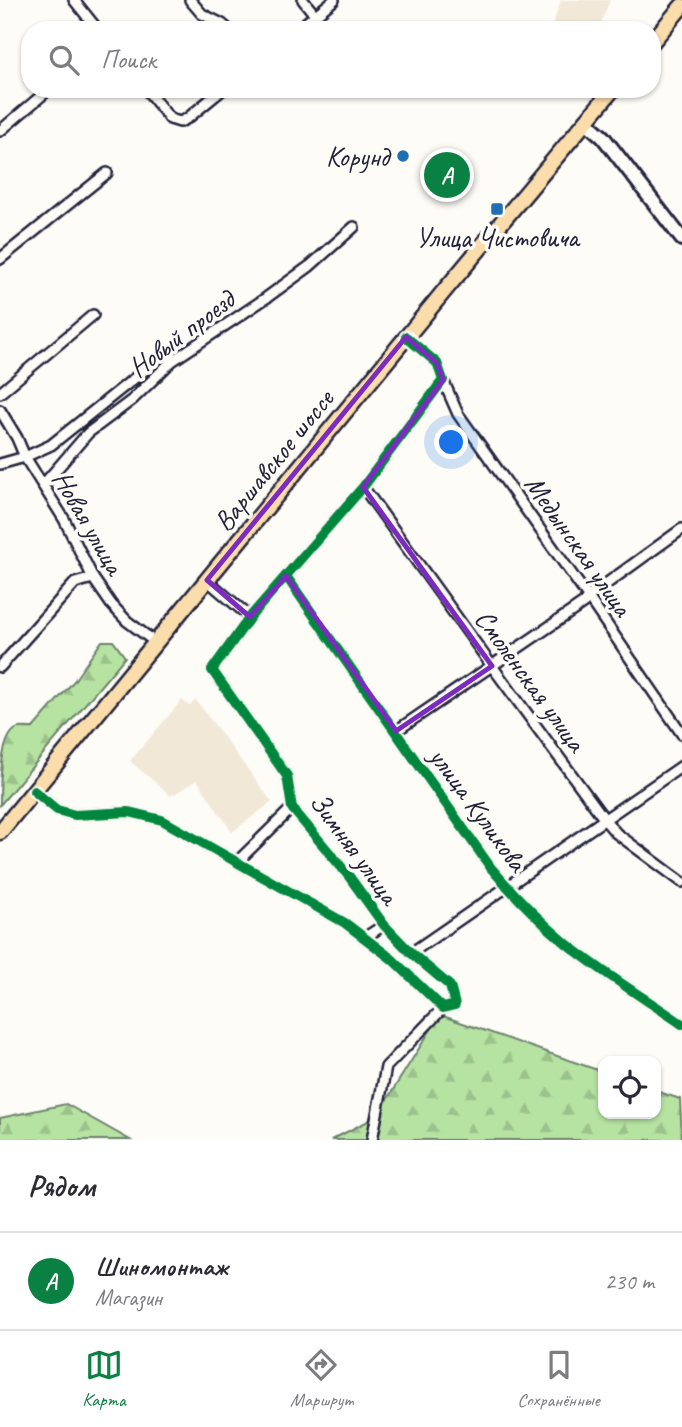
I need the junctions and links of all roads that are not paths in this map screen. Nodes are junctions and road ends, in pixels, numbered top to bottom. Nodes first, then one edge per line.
1 (74, 0) edge
2 (190, 0) edge
3 (303, 0) edge
4 (334, 0) edge
5 (682, 5) edge
6 (315, 15) junction
7 (91, 21) edge
8 (216, 21) edge
9 (308, 21) edge
10 (661, 31) edge
11 (40, 98) edge
12 (153, 98) edge
13 (212, 98) edge
14 (606, 98) edge
15 (586, 122) junction
16 (0, 131) edge
17 (107, 173) dead end
18 (354, 227) dead end
19 (682, 239) edge
20 (0, 260) edge
21 (93, 315) dead end
22 (406, 337) junction
23 (146, 369) dead end
24 (443, 380) junction
25 (0, 393) edge
26 (0, 410) edge
27 (25, 457) junction
28 (0, 464) edge
29 (43, 485) junction
30 (363, 487) junction
31 (682, 529) edge
32 (286, 576) junction
33 (93, 578) junction
34 (207, 580) junction
35 (588, 597) junction
36 (250, 617) junction
37 (155, 642) junction
38 (492, 666) junction
39 (0, 667) edge
40 (396, 732) junction
41 (682, 734) edge
42 (682, 765) edge
43 (34, 791) junction
44 (292, 808) junction
45 (605, 820) junction
46 (0, 832) edge
47 (238, 861) junction
48 (682, 882) edge
49 (508, 888) junction
50 (384, 925) junction
51 (364, 938) junction
52 (411, 953) junction
53 (443, 1009) junction
54 (682, 1024) edge
55 (372, 1140) edge

1 - 7 street
2 - 8 street
3 - 6 street
4 - 6 street
5 - 10 main road
6 - 9 street
11 - 16 street
12 - 13 street
14 - 15 main road, Варшавское шоссе
15 - 19 street
15 - 22 main road, Варшавское шоссе
17 - 20 street
18 - 29 street, Новый проезд
21 - 25 street
22 - 24 street, Медынская улица
22 - 34 main road, Варшавское шоссе
23 - 27 street
24 - 30 street
24 - 35 street, Медынская улица
26 - 27 street, Новая улица
27 - 28 street
27 - 29 street, Новая улица
29 - 33 street, Новая улица
30 - 32 street
30 - 38 street, Смоленская улица
31 - 35 street
32 - 36 street
32 - 40 street, улица Куликова
33 - 37 street, Новая улица
33 - 39 street
34 - 36 street
34 - 37 main road, Варшавское шоссе
35 - 38 street
35 - 41 street, Медынская улица
36 - 44 street, Зимняя улица
37 - 43 main road, Варшавское шоссе
38 - 40 street
38 - 45 street, Смоленская улица
40 - 49 street, улица Куликова
42 - 45 street
43 - 46 main road, Варшавское шоссе
43 - 47 street
44 - 47 street
44 - 50 street, Зимняя улица
45 - 48 street, Смоленская улица
45 - 49 street
47 - 51 street
49 - 52 street
49 - 54 street, улица Куликова
50 - 51 street
50 - 52 street, Зимняя улица
51 - 53 street
52 - 53 street, Зимняя улица
53 - 55 street

